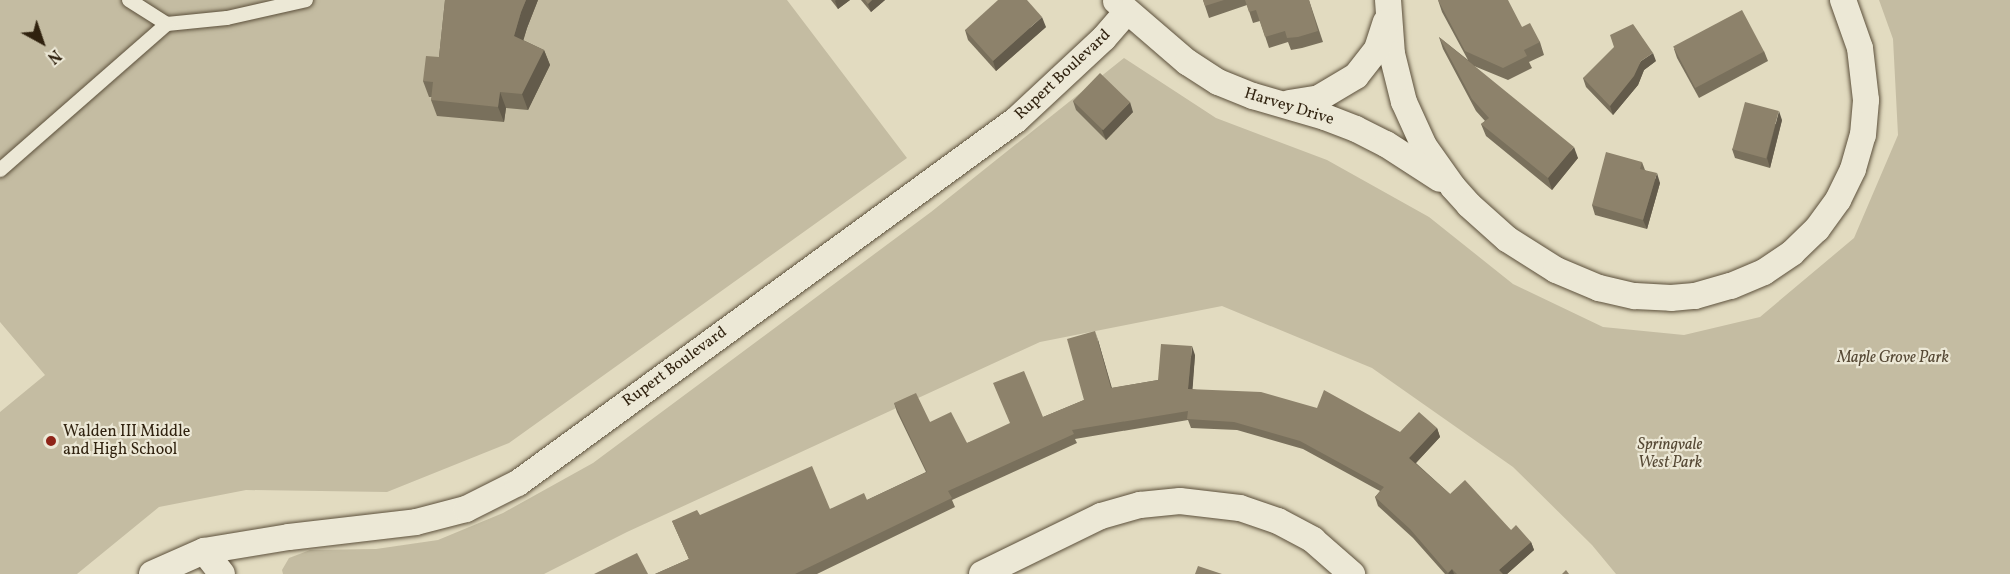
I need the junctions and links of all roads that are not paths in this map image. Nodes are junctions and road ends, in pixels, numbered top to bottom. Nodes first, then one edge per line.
1 (129, 0) edge
2 (306, 0) edge
3 (1844, 0) edge
4 (1388, 3) edge
5 (1121, 6) edge
6 (167, 24) junction
7 (1270, 101) junction
8 (0, 170) edge
9 (1469, 205) junction
10 (204, 551) junction
11 (152, 574) edge
12 (222, 574) edge
13 (982, 574) edge
14 (1352, 574) edge

1 - 6 lane
2 - 6 lane
3 - 9 street
4 - 7 street
4 - 9 street
5 - 7 street, Harvey Drive
5 - 10 street, Rupert Boulevard
6 - 8 lane
7 - 9 street, Harvey Drive
10 - 11 street, Rupert Boulevard
10 - 12 street
13 - 14 street

